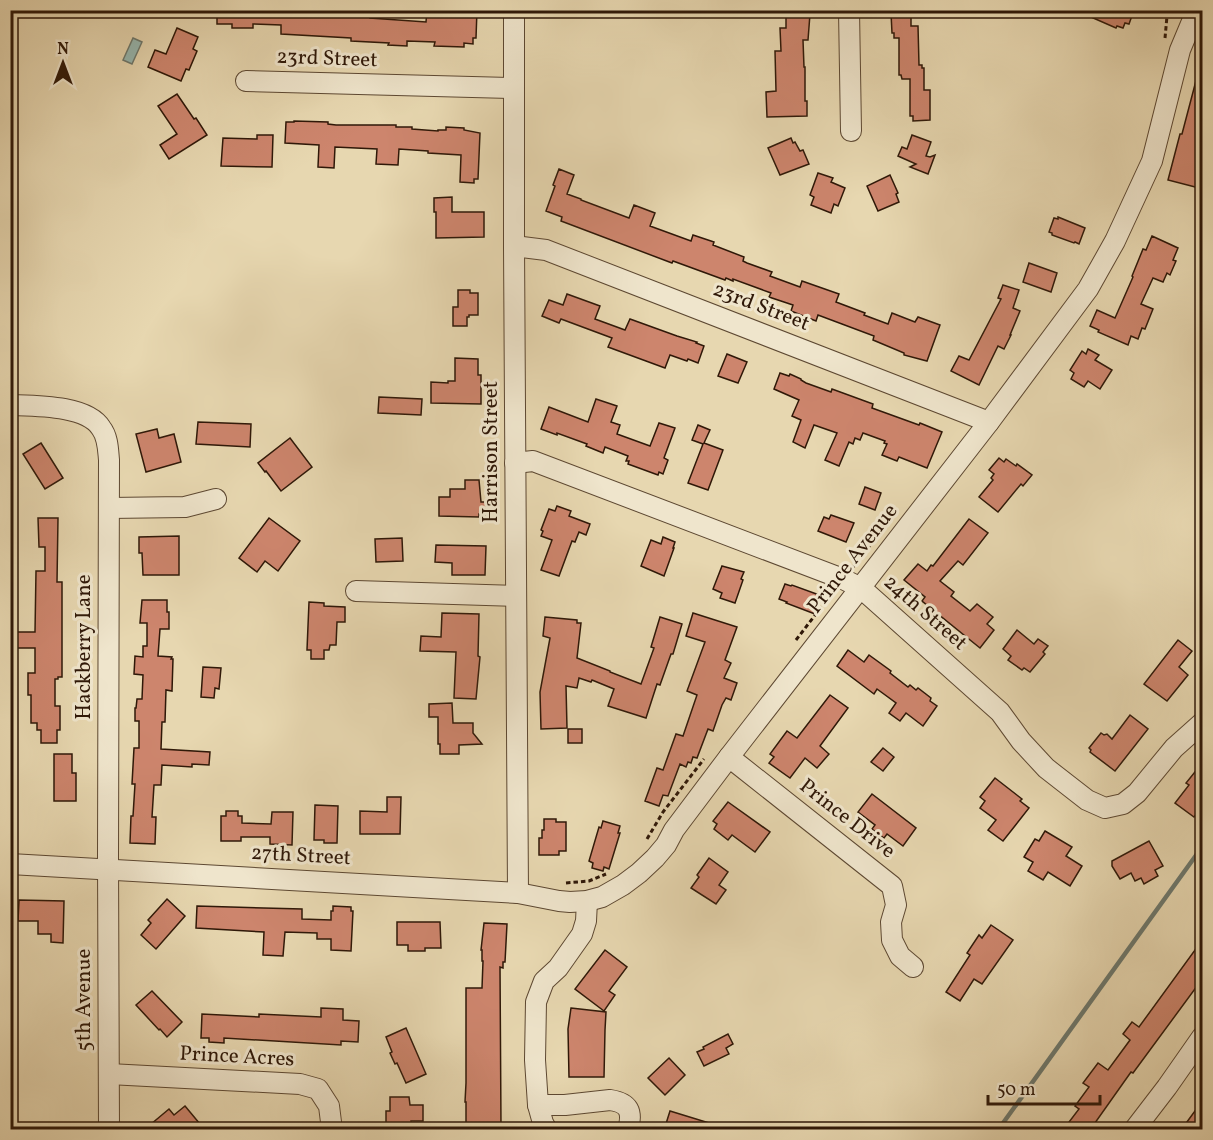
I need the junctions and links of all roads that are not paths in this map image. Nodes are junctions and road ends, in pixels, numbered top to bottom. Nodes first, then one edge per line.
1 (514, 10) edge
2 (849, 10) edge
3 (1200, 10) edge
4 (246, 81) dead end
5 (514, 88) junction
6 (851, 131) dead end
7 (513, 246) junction
8 (10, 405) edge
9 (989, 422) junction
10 (515, 463) junction
11 (216, 499) dead end
12 (109, 508) junction
13 (861, 588) junction
14 (356, 591) dead end
15 (516, 596) junction
16 (1203, 723) edge
17 (729, 757) junction
18 (10, 864) edge
19 (108, 870) junction
20 (518, 892) junction
21 (587, 901) junction
22 (913, 967) dead end
23 (1203, 1037) edge
24 (109, 1074) junction
25 (538, 1105) junction
26 (109, 1130) edge
27 (332, 1130) edge
28 (548, 1130) edge
29 (628, 1130) edge
30 (1134, 1130) edge

1 - 5 street, Harrison Street
2 - 6 street
3 - 9 street, Prince Avenue
4 - 5 street, 23rd Street
5 - 7 street, Harrison Street
7 - 9 street, 23rd Street
7 - 10 street, Harrison Street
8 - 12 street, Hackberry Lane
9 - 13 street, Prince Avenue
10 - 13 street, 24th Street
10 - 15 street, Harrison Street
11 - 12 street
12 - 19 street, Hackberry Lane
13 - 16 street, 24th Street
13 - 17 street, Prince Avenue
14 - 15 street
15 - 20 street, Harrison Street
17 - 21 street, Prince Avenue
17 - 22 street, Prince Drive
18 - 19 street, 27th Street
19 - 20 street, 27th Street
19 - 24 street, 5th Avenue
20 - 21 street, 27th Street
21 - 25 street
23 - 30 street
24 - 26 street, 5th Avenue
24 - 27 street, Prince Acres
25 - 28 street
25 - 29 street

